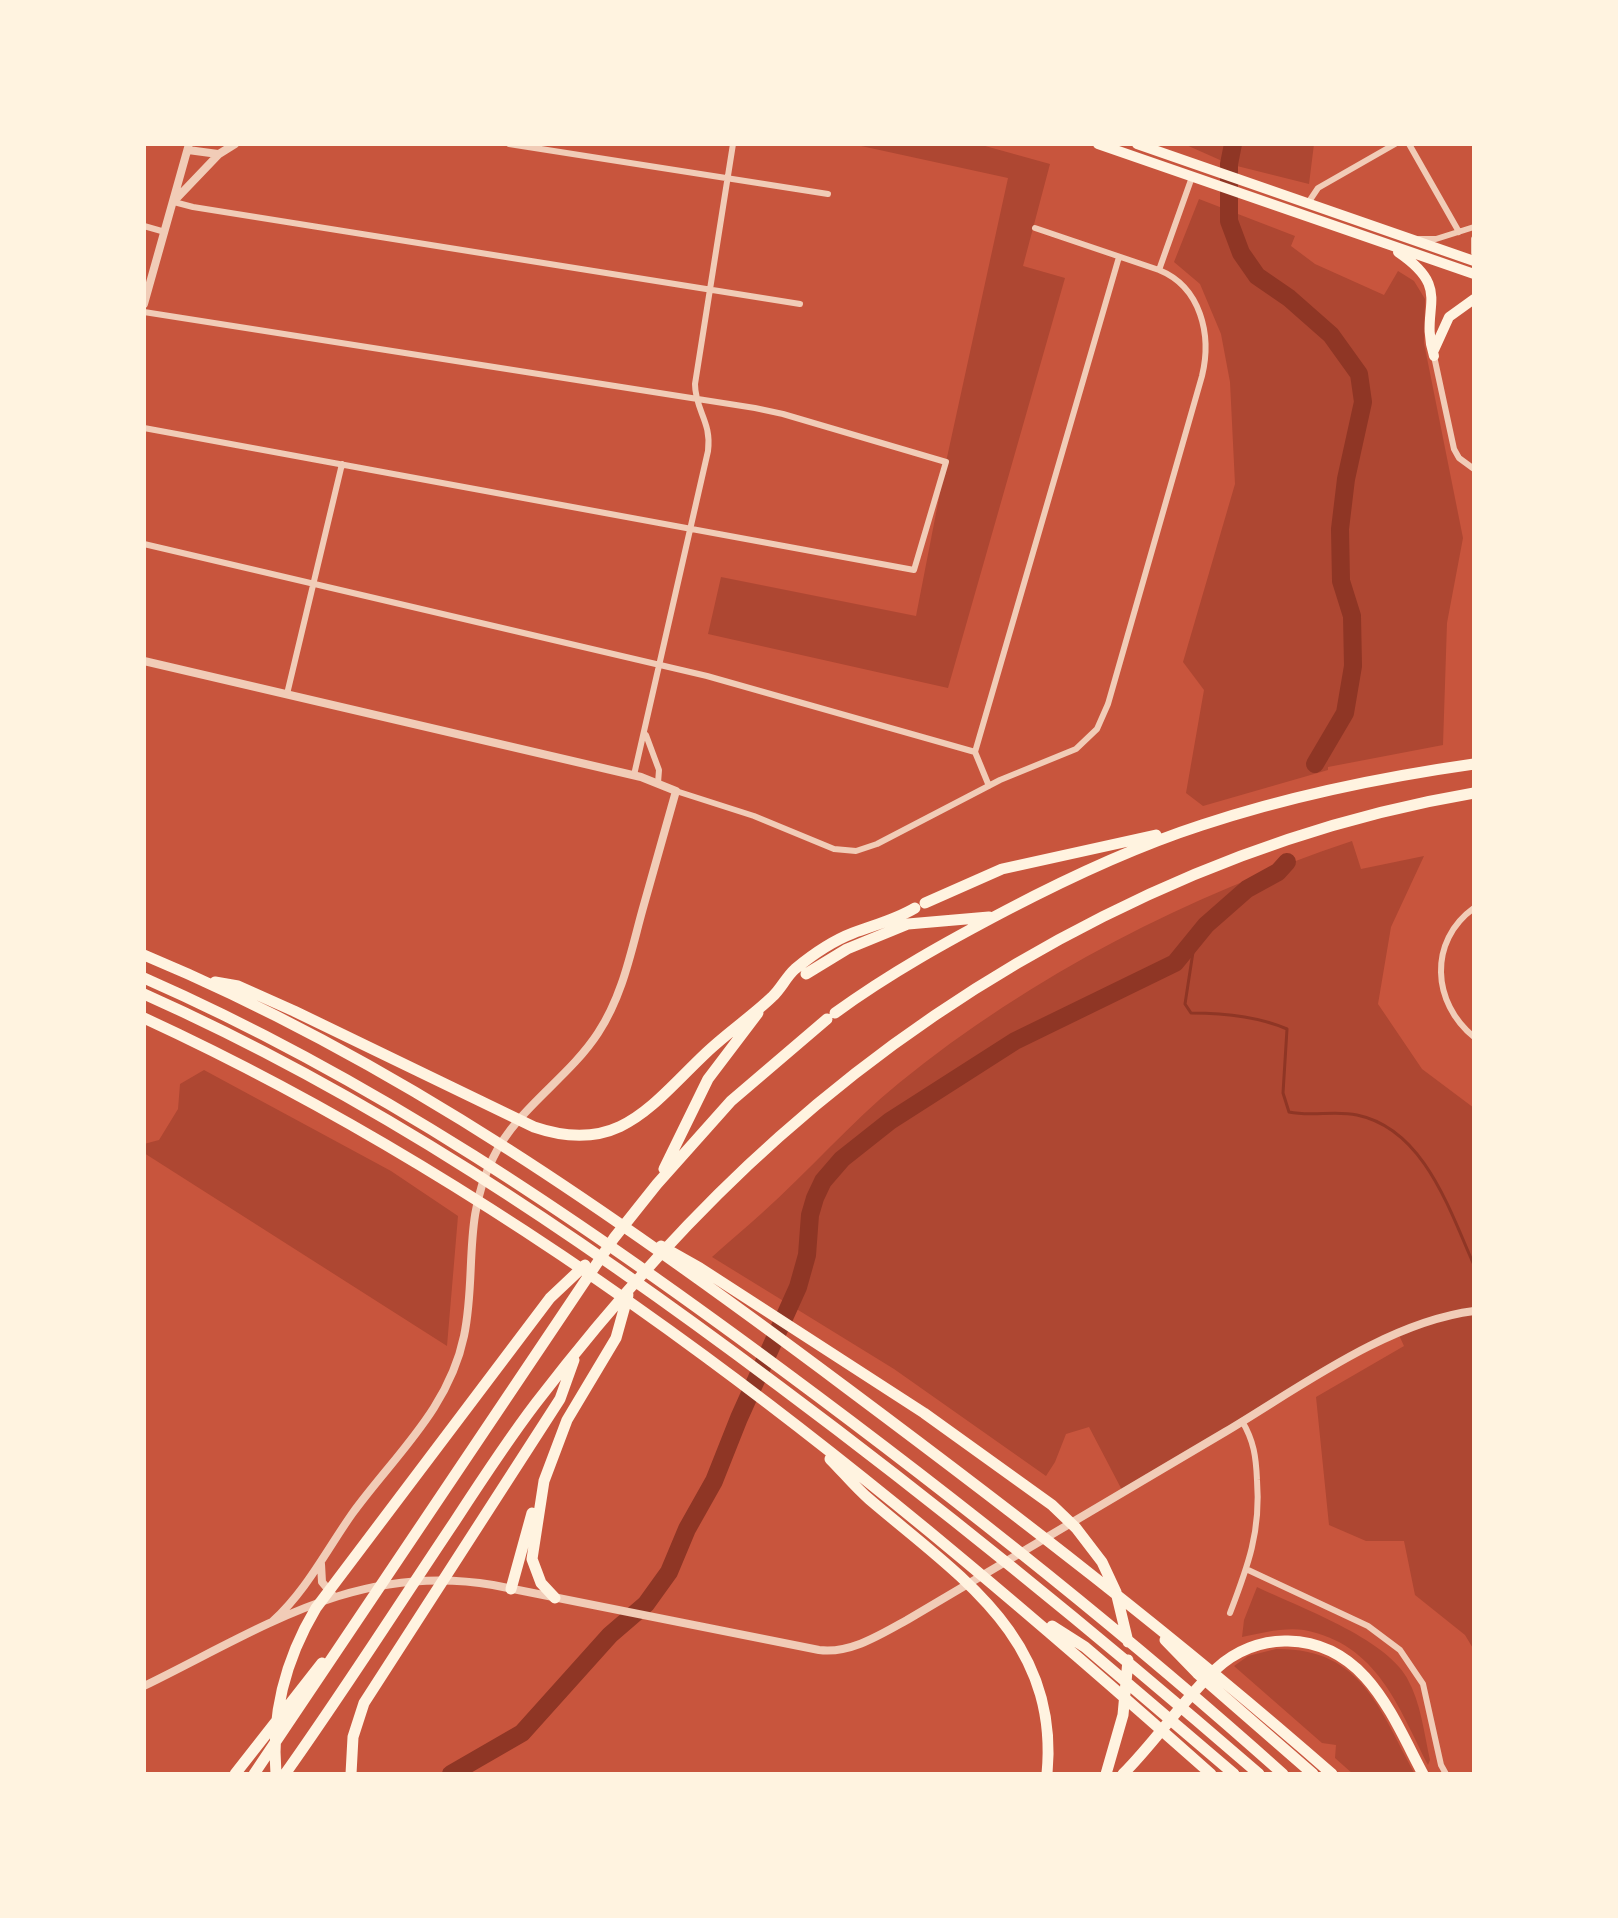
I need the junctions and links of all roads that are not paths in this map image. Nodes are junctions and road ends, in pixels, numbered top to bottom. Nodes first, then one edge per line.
1 (235, 144) edge
2 (509, 144) edge
3 (733, 144) edge
4 (1098, 144) edge
5 (1137, 144) edge
6 (1395, 144) edge
7 (1409, 144) edge
8 (188, 147) edge
9 (219, 154) junction
10 (1192, 177) junction
11 (727, 179) junction
12 (828, 194) dead end
13 (174, 202) junction
14 (1308, 203) junction
15 (144, 226) edge
16 (1474, 227) edge
17 (1035, 228) dead end
18 (165, 232) junction
19 (1459, 232) junction
20 (1407, 237) junction
21 (1474, 239) edge
22 (1387, 244) junction
23 (1474, 253) edge
24 (1119, 257) junction
25 (1474, 261) edge
26 (1159, 270) junction
27 (1474, 274) edge
28 (710, 290) junction
29 (1474, 299) edge
30 (144, 304) edge
31 (800, 304) dead end
32 (144, 312) edge
33 (1434, 356) junction
34 (697, 399) junction
35 (144, 428) edge
36 (342, 464) junction
37 (1474, 469) edge
38 (692, 529) junction
39 (144, 544) edge
40 (314, 583) junction
41 (144, 661) edge
42 (660, 665) junction
43 (287, 694) junction
44 (645, 727) junction
45 (975, 752) junction
46 (1474, 764) edge
47 (634, 775) junction
48 (658, 783) junction
49 (989, 786) junction
50 (676, 791) junction
51 (1474, 793) edge
52 (1200, 825) junction
53 (1474, 908) edge
54 (994, 917) junction
55 (144, 955) edge
56 (144, 978) edge
57 (199, 979) junction
58 (144, 994) edge
59 (770, 998) junction
60 (144, 1018) edge
61 (1474, 1037) edge
62 (657, 1184) junction
63 (604, 1214) junction
64 (614, 1238) junction
65 (630, 1288) junction
66 (1474, 1311) edge
67 (577, 1352) junction
68 (1242, 1421) junction
69 (802, 1430) junction
70 (544, 1481) junction
71 (323, 1559) junction
72 (1246, 1569) junction
73 (511, 1589) junction
74 (334, 1596) junction
75 (555, 1598) junction
76 (1129, 1603) junction
77 (1018, 1604) junction
78 (1230, 1613) dead end
79 (273, 1621) junction
80 (355, 1622) junction
81 (144, 1686) edge
82 (235, 1774) edge
83 (254, 1774) edge
84 (276, 1774) edge
85 (285, 1774) edge
86 (351, 1774) edge
87 (1047, 1774) edge
88 (1106, 1774) edge
89 (1126, 1774) edge
90 (1211, 1774) edge
91 (1234, 1774) edge
92 (1259, 1774) edge
93 (1283, 1774) edge
94 (1313, 1774) edge
95 (1332, 1774) edge
96 (1423, 1774) edge
97 (1446, 1774) edge

1 - 9 street
2 - 11 street
3 - 11 street
4 - 10 highway
5 - 14 highway
6 - 14 street
7 - 19 street
8 - 9 street
8 - 13 street
9 - 13 street
10 - 22 highway
10 - 26 street
11 - 12 street
11 - 28 street
13 - 18 street
13 - 28 street
14 - 20 highway
15 - 18 street
16 - 19 street
17 - 24 street
18 - 30 street
19 - 20 street
20 - 25 highway
21 - 23 street
22 - 27 highway
22 - 33 highway
24 - 26 street
24 - 45 street
26 - 49 street
28 - 31 street
28 - 34 street
29 - 33 highway
32 - 34 street
33 - 37 street
34 - 38 street
34 - 38 street
35 - 36 street
36 - 38 street
36 - 40 street
38 - 42 street
39 - 40 street
40 - 42 street
40 - 43 street
41 - 43 street
42 - 44 street
42 - 45 street
43 - 47 street
44 - 47 street
44 - 48 street
45 - 49 street
46 - 52 highway
47 - 48 street
48 - 50 street
49 - 50 street
50 - 71 street
51 - 65 highway
52 - 54 highway
52 - 59 highway
53 - 61 street
54 - 59 highway
54 - 62 highway
55 - 57 highway
56 - 93 highway
57 - 59 highway
57 - 63 highway
58 - 92 highway
59 - 62 highway
60 - 69 highway
62 - 64 highway
63 - 76 highway
63 - 88 highway
64 - 80 highway
64 - 84 highway
65 - 67 highway
65 - 70 highway
66 - 68 street
67 - 85 highway
67 - 86 highway
68 - 72 street
68 - 75 street
69 - 77 highway
69 - 87 highway
70 - 73 highway
70 - 75 highway
71 - 74 street
71 - 79 street
72 - 78 street
72 - 97 street
73 - 74 street
73 - 75 street
74 - 79 street
76 - 94 highway
76 - 95 highway
77 - 90 highway
77 - 91 highway
79 - 81 street
80 - 82 highway
80 - 83 highway
89 - 96 highway

